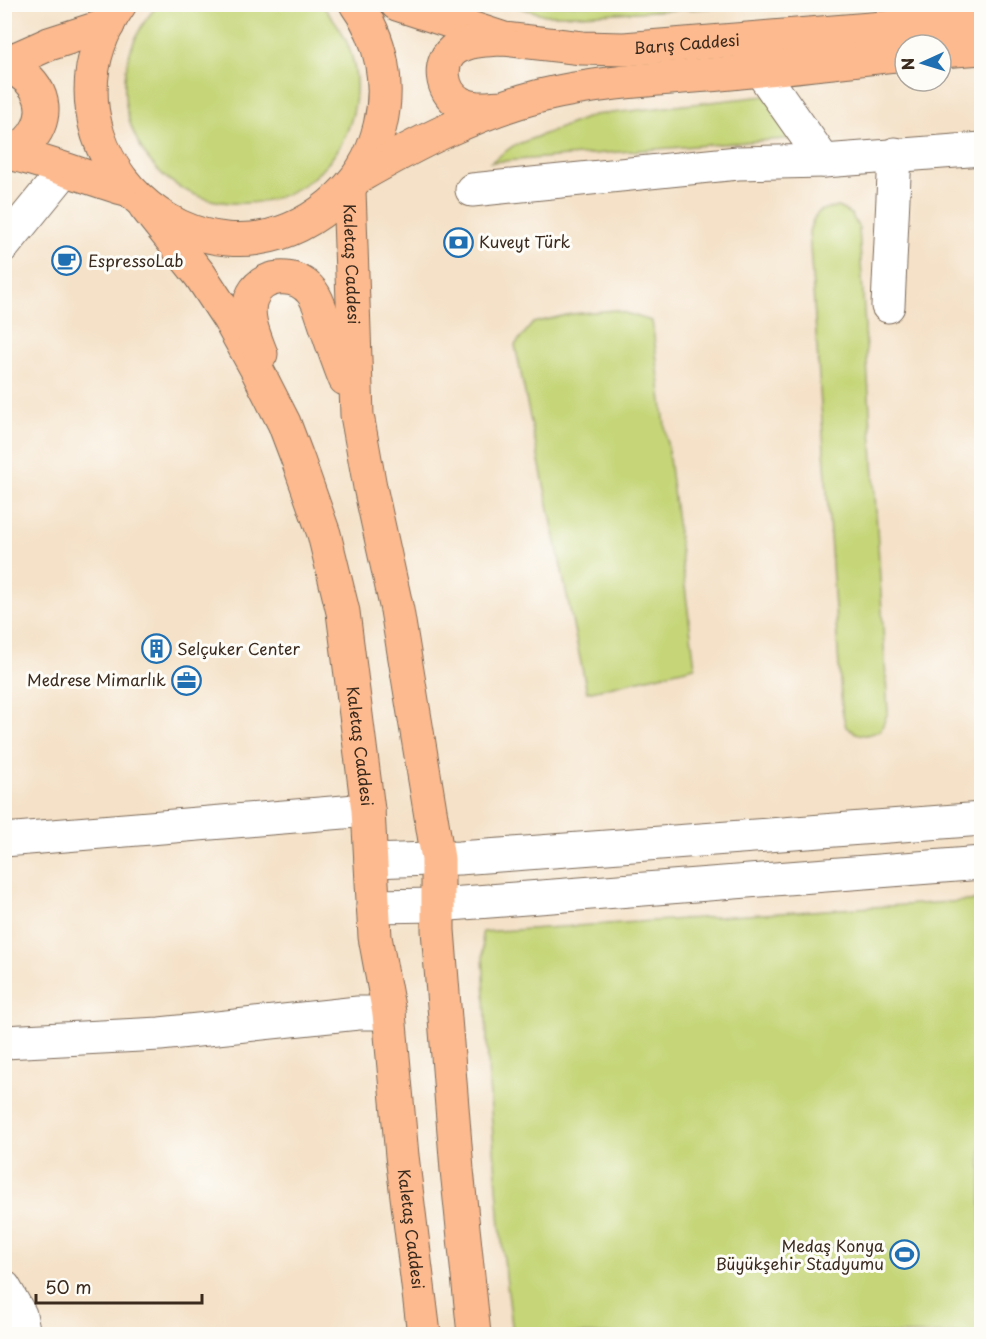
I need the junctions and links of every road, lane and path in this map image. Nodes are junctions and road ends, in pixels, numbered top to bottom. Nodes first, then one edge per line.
1 (356, 4) edge
2 (397, 4) edge
3 (117, 10) edge
4 (981, 20) edge
5 (504, 39) junction
6 (981, 48) edge
7 (953, 50) edge
8 (893, 55) edge
9 (4, 64) edge
10 (760, 70) junction
11 (508, 107) junction
12 (981, 149) edge
13 (7, 152) edge
14 (895, 154) junction
15 (824, 161) junction
16 (65, 170) junction
17 (353, 183) junction
18 (472, 189) dead end
19 (137, 198) junction
20 (4, 245) edge
21 (888, 306) dead end
22 (357, 415) junction
23 (284, 423) junction
24 (368, 810) junction
25 (981, 819) edge
26 (4, 840) edge
27 (438, 859) junction
28 (371, 861) junction
29 (981, 862) edge
30 (438, 905) junction
31 (373, 906) junction
32 (389, 1013) junction
33 (4, 1042) edge
34 (4, 1287) edge
35 (24, 1335) edge
36 (424, 1335) edge
37 (474, 1335) edge

1 - 17 main road
2 - 5 main road, Barış Caddesi
3 - 9 main road
3 - 19 main road, Kaletaş Caddesi
4 - 5 main road, Barış Caddesi
5 - 11 main road
6 - 7 main road
8 - 10 main road, Barış Caddesi
9 - 13 main road
10 - 11 main road, Barış Caddesi
10 - 15 street
11 - 17 main road, Barış Caddesi
12 - 14 street
13 - 16 main road
14 - 15 street
14 - 21 street
15 - 18 street
16 - 19 main road
16 - 20 street
17 - 19 main road
17 - 22 main road, Kaletaş Caddesi
19 - 23 main road, Kaletaş Caddesi
22 - 23 main road
22 - 27 main road, Kaletaş Caddesi
23 - 24 main road, Kaletaş Caddesi
24 - 26 street
24 - 28 main road, Kaletaş Caddesi
25 - 27 street
27 - 28 street
27 - 30 main road, Kaletaş Caddesi
28 - 31 main road, Kaletaş Caddesi
29 - 30 street
30 - 31 street
30 - 37 main road, Kaletaş Caddesi
31 - 32 main road, Kaletaş Caddesi
32 - 33 street
32 - 36 main road, Kaletaş Caddesi
34 - 35 street

